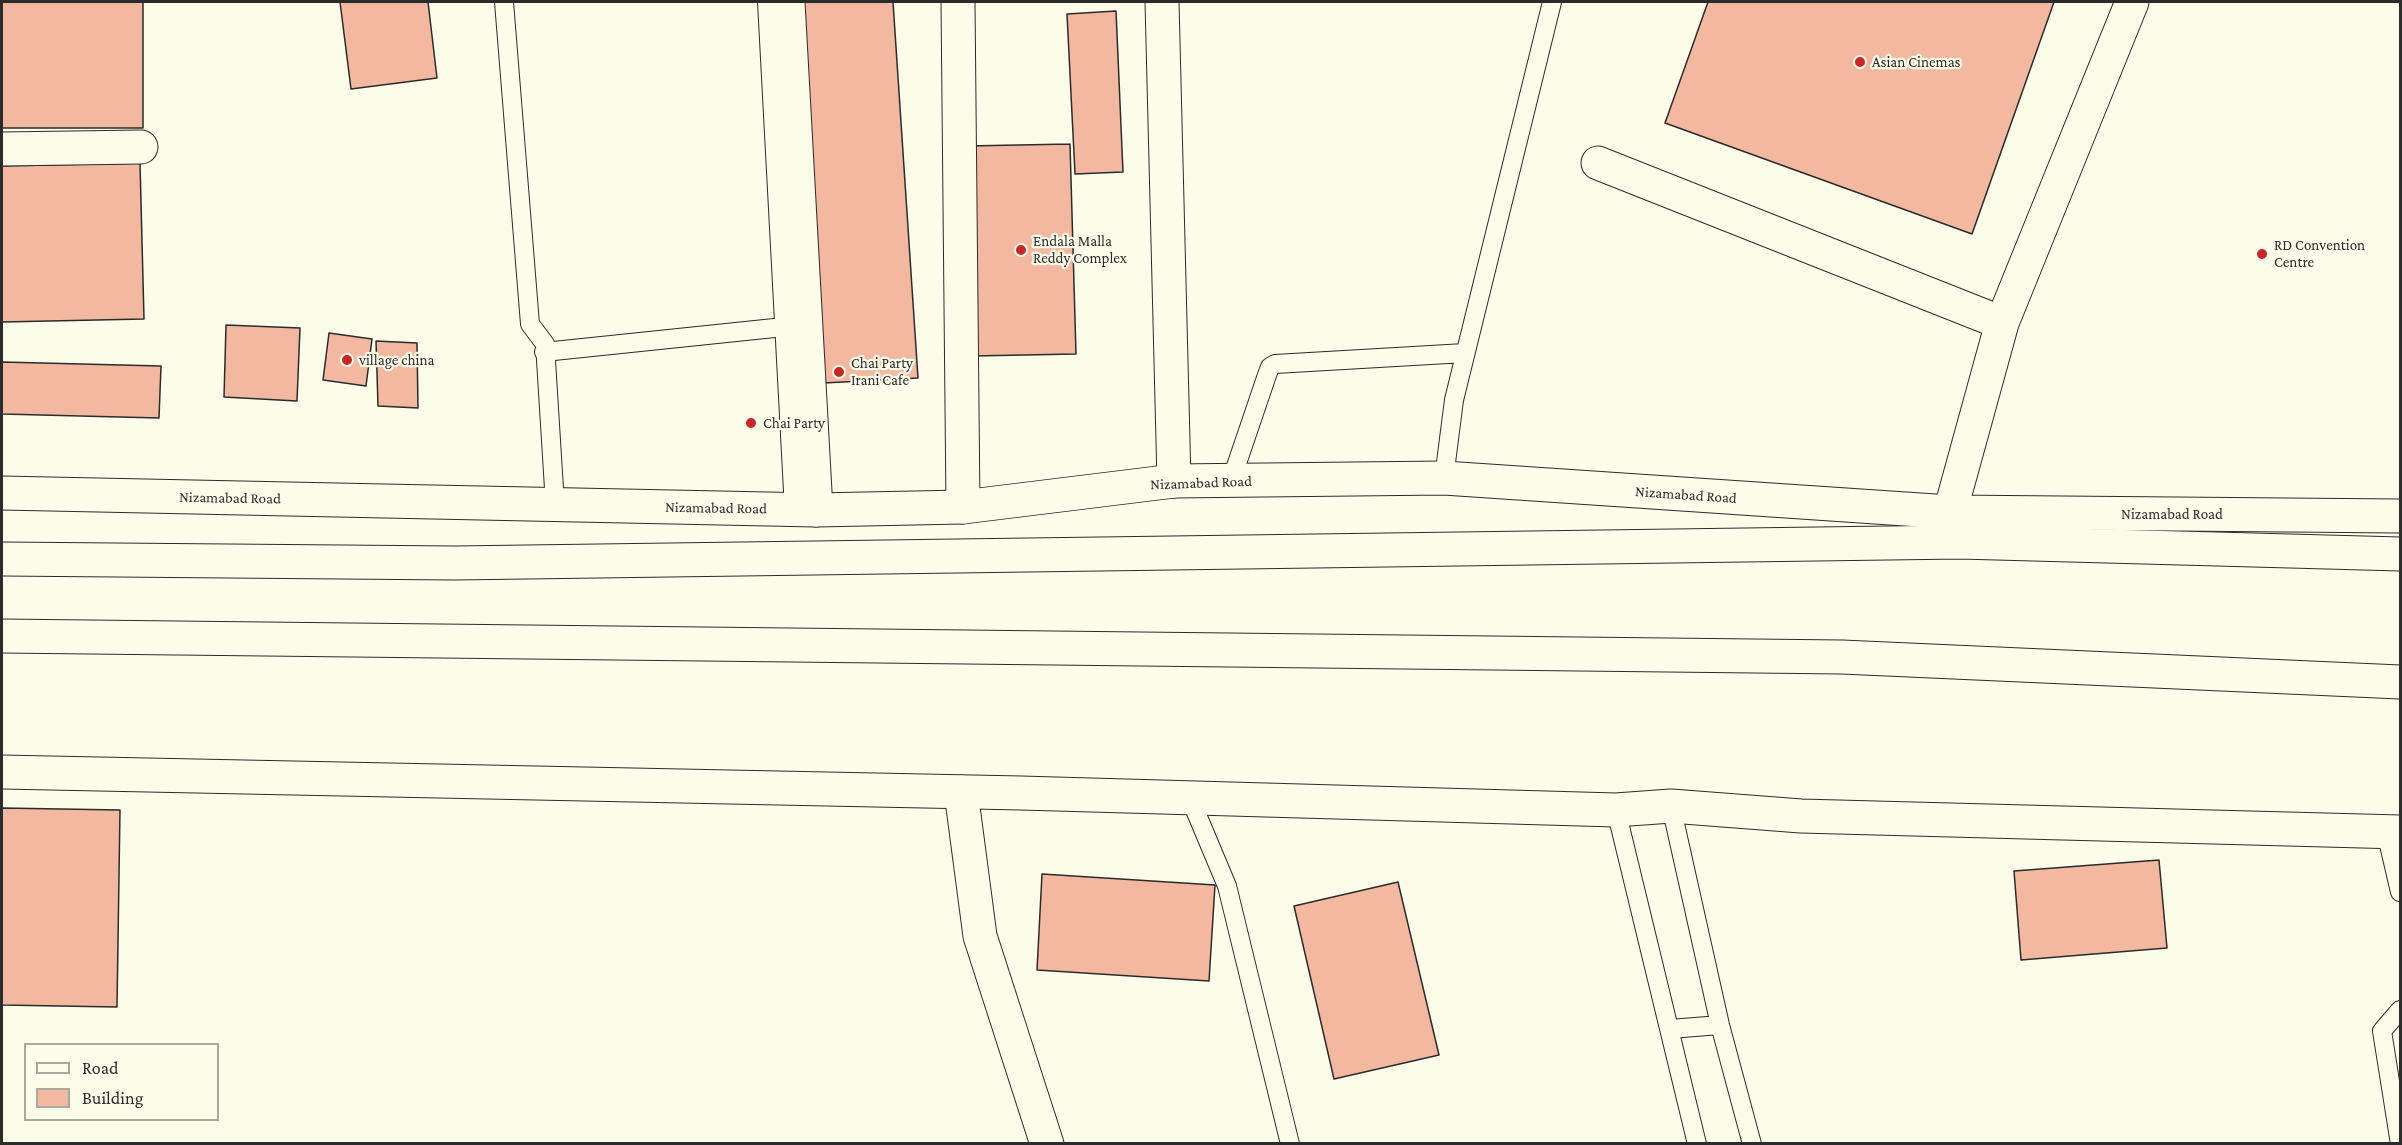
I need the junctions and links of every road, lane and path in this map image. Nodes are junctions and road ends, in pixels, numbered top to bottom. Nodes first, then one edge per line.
1 (504, 2) edge
2 (767, 2) edge
3 (788, 2) edge
4 (958, 2) edge
5 (1162, 2) edge
6 (1552, 2) edge
7 (2132, 2) edge
8 (141, 147) dead end
9 (2, 150) edge
10 (1598, 163) dead end
11 (2002, 323) junction
12 (784, 327) junction
13 (544, 352) junction
14 (1465, 353) junction
15 (1444, 478) junction
16 (1174, 481) junction
17 (1231, 481) junction
18 (2, 493) edge
19 (555, 505) junction
20 (963, 507) junction
21 (805, 510) junction
22 (1950, 512) junction
23 (2400, 516) edge
24 (1936, 543) junction
25 (2400, 554) edge
26 (2, 559) edge
27 (2, 636) edge
28 (2400, 682) edge
29 (2, 772) edge
30 (962, 792) junction
31 (1190, 798) junction
32 (1671, 806) junction
33 (1616, 810) junction
34 (2393, 832) edge
35 (2400, 892) edge
36 (2400, 1010) edge
37 (1719, 1025) junction
38 (1670, 1029) junction
39 (1047, 1143) edge
40 (1290, 1143) edge
41 (1697, 1143) edge
42 (1752, 1143) edge
43 (2400, 1143) edge

1 - 13 lane
2 - 12 lane
3 - 21 main road
4 - 20 main road
5 - 16 main road
6 - 14 lane
7 - 11 main road
8 - 9 main road
10 - 11 main road
11 - 22 main road
12 - 13 lane
12 - 21 lane
13 - 19 lane
14 - 15 lane
14 - 17 lane
15 - 17 main road, Nizamabad Road
15 - 22 main road, Nizamabad Road
16 - 17 main road, Nizamabad Road
16 - 20 main road, Nizamabad Road
18 - 19 main road, Nizamabad Road
19 - 21 main road, Nizamabad Road
20 - 21 main road, Nizamabad Road
22 - 23 main road, Nizamabad Road
22 - 24 main road
24 - 25 main road
24 - 26 main road
27 - 28 main road
29 - 30 main road
30 - 31 main road
30 - 39 main road
31 - 33 main road
31 - 40 lane
32 - 33 main road
32 - 34 main road
32 - 37 lane
33 - 38 lane
34 - 35 lane
36 - 43 lane
37 - 38 lane
37 - 42 lane
38 - 41 lane

